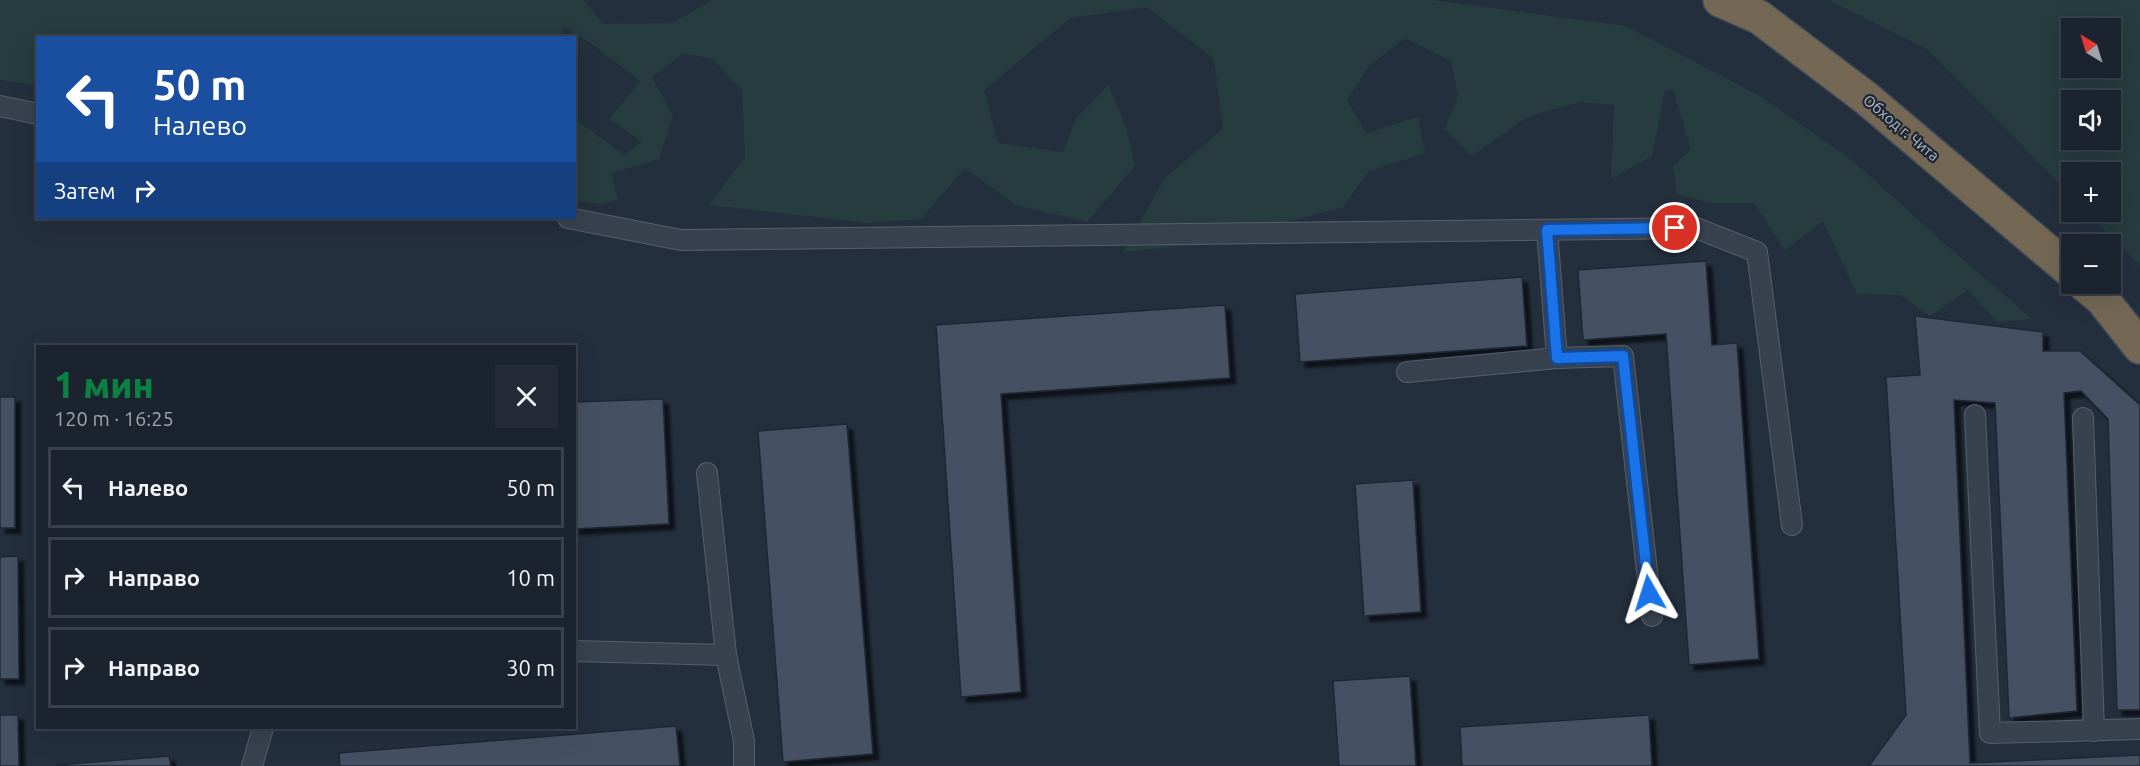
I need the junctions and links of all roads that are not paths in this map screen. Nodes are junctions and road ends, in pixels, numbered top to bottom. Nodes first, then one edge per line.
1 (1720, 0) edge
2 (0, 106) edge
3 (36, 114) edge
4 (573, 219) edge
5 (1547, 230) junction
6 (2061, 264) edge
7 (2096, 294) edge
8 (2140, 347) edge
9 (1557, 358) junction
10 (1407, 372) dead end
11 (1975, 415) dead end
12 (2083, 418) dead end
13 (707, 473) dead end
14 (1792, 525) dead end
15 (1652, 616) dead end
16 (576, 651) edge
17 (726, 655) junction
18 (263, 729) edge
19 (2140, 729) edge
20 (2094, 730) junction
21 (252, 766) edge
22 (744, 766) edge

1 - 6 highway, Обход г. Чита
2 - 3 lane
4 - 5 lane
5 - 9 lane
5 - 14 lane
7 - 8 highway
9 - 10 lane
9 - 15 lane
11 - 20 lane
12 - 20 lane
13 - 17 lane
16 - 17 lane
17 - 22 lane
18 - 21 lane
19 - 20 lane

